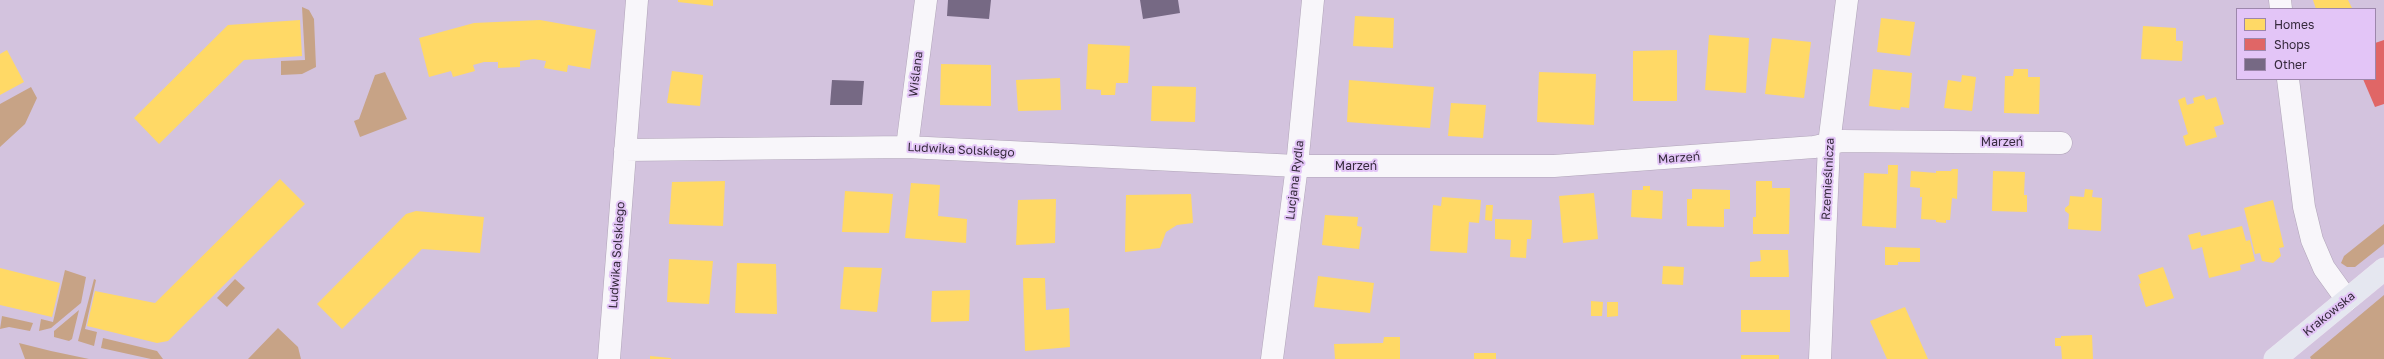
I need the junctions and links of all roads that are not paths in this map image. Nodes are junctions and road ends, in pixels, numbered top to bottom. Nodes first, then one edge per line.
1 (637, 0) edge
2 (926, 0) edge
3 (1313, 0) edge
4 (1847, 0) edge
5 (2288, 80) edge
6 (2061, 143) dead end
7 (1829, 144) junction
8 (907, 147) junction
9 (625, 150) junction
10 (1297, 166) junction
11 (2384, 269) edge
12 (2347, 300) junction
13 (609, 359) edge
14 (1272, 359) edge
15 (1820, 359) edge
16 (2275, 359) edge

1 - 9 street, Ludwika Solskiego
2 - 8 street, Wiślana
3 - 10 street, Lucjana Rydla
4 - 7 street, Rzemieślnicza
5 - 12 street
6 - 7 street, Marzeń
7 - 10 street, Marzeń
7 - 15 street, Rzemieślnicza
8 - 9 street, Ludwika Solskiego
8 - 10 street, Ludwika Solskiego
9 - 13 street, Ludwika Solskiego
10 - 14 street, Lucjana Rydla
11 - 12 main road, Krakowska
12 - 16 main road, Krakowska

